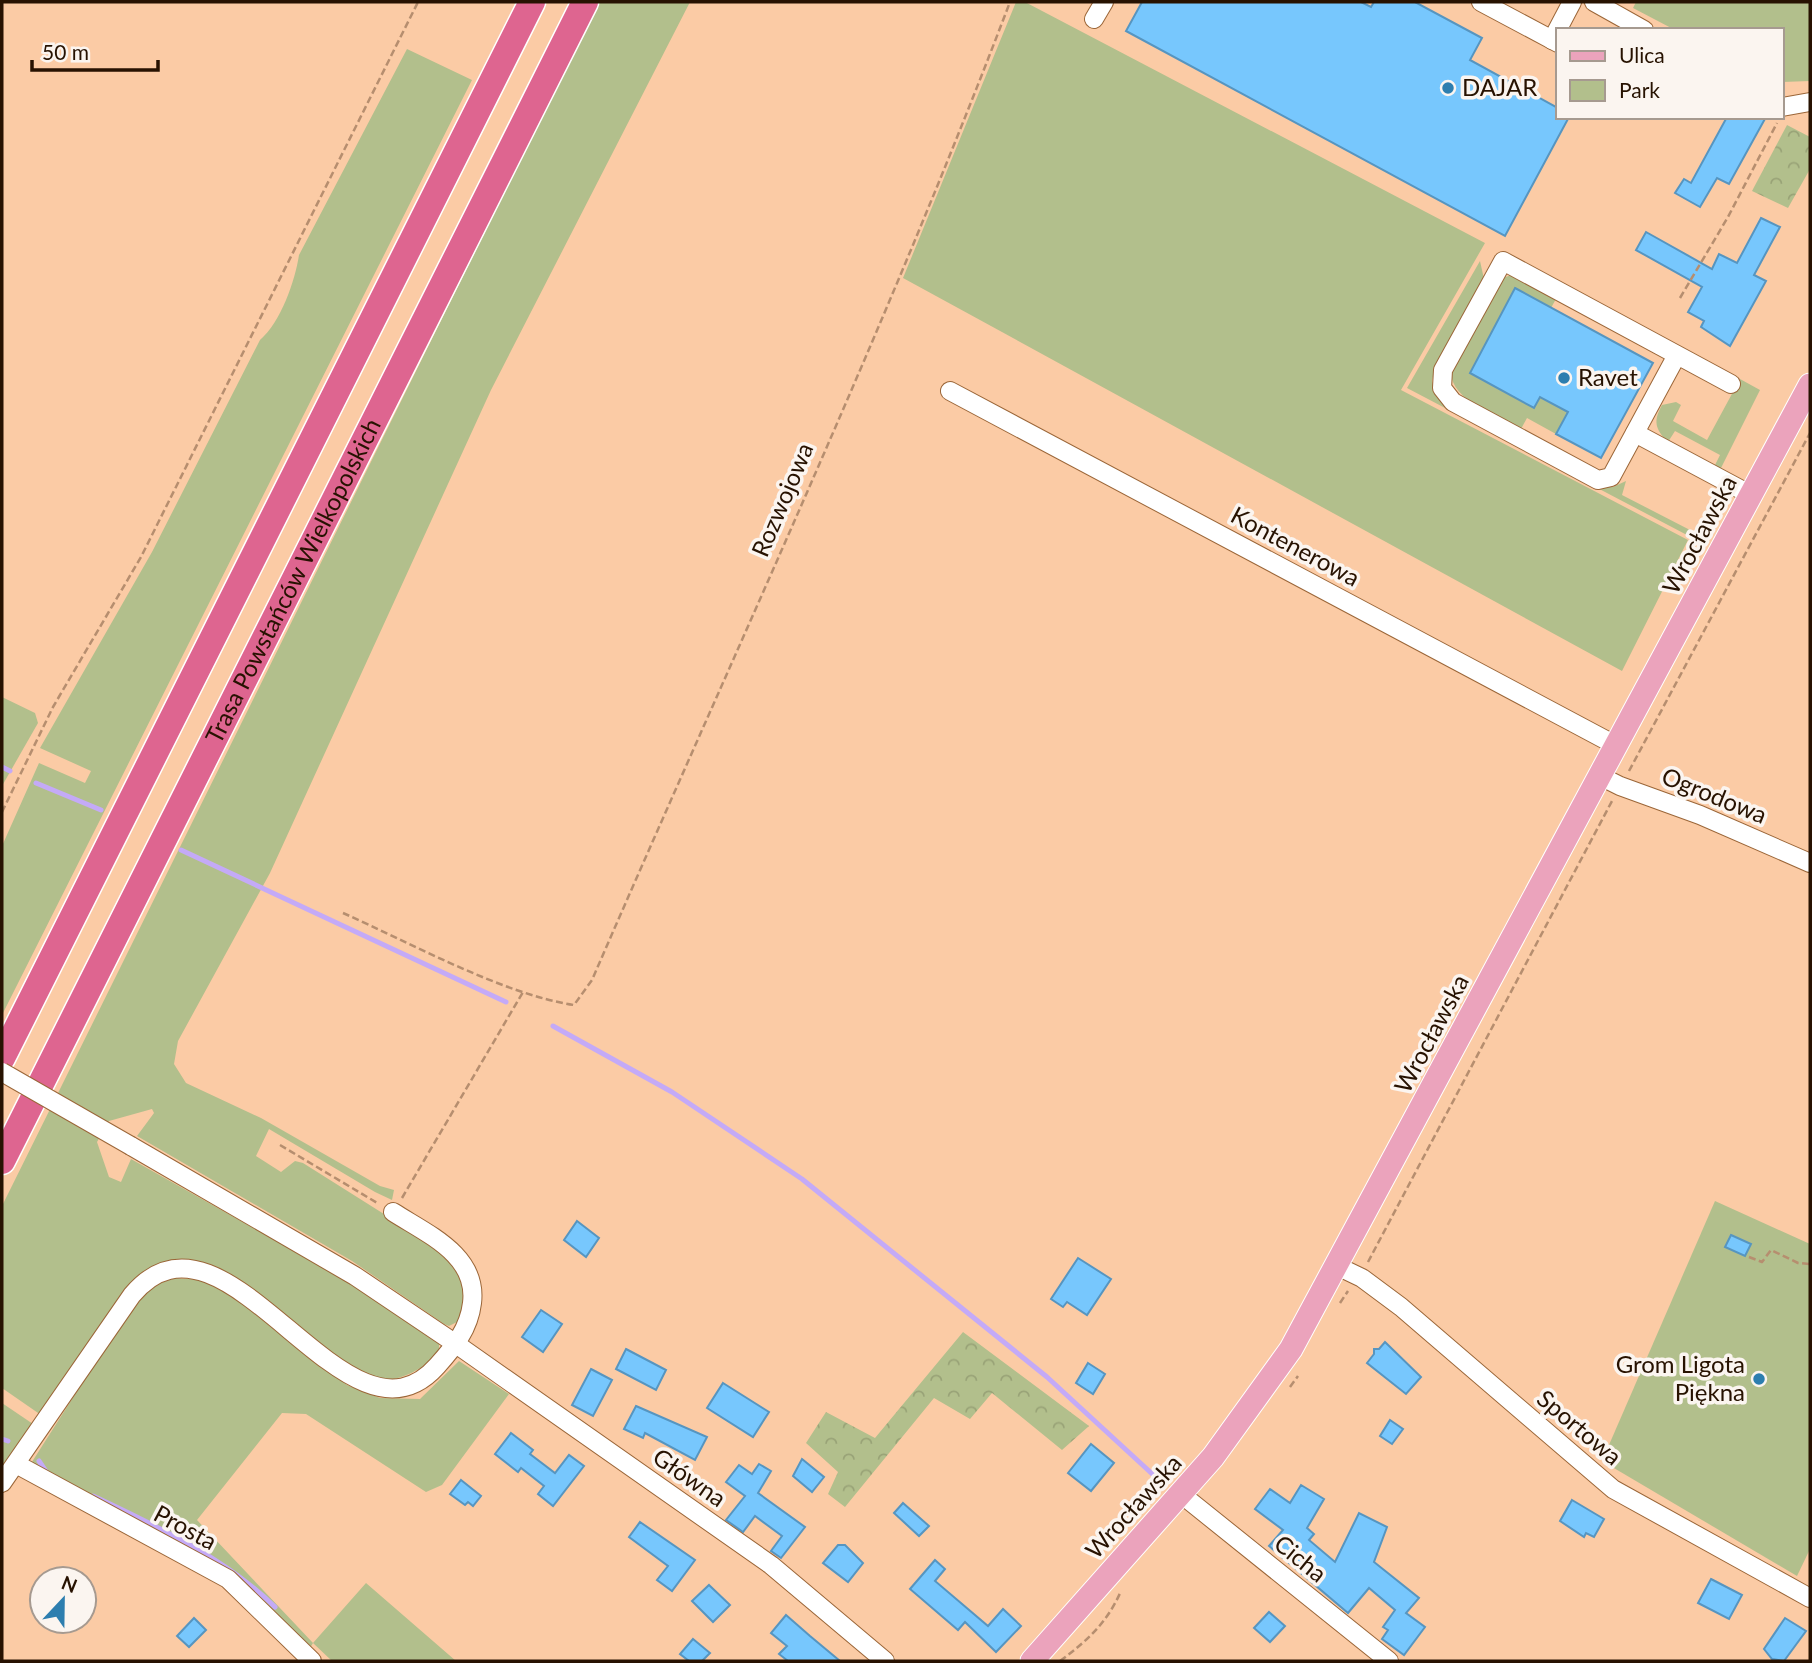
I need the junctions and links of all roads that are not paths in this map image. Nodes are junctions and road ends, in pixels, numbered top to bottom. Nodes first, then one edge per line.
1 (531, 2) edge
2 (585, 2) edge
3 (1104, 2) edge
4 (1481, 2) edge
5 (1572, 2) edge
6 (1594, 2) edge
7 (1094, 19) dead end
8 (1561, 28) edge
9 (1640, 28) edge
10 (1555, 42) edge
11 (1810, 102) edge
12 (1784, 107) edge
13 (1676, 355) junction
14 (1731, 384) dead end
15 (1810, 385) edge
16 (950, 391) dead end
17 (1635, 433) junction
18 (1751, 495) junction
19 (1617, 746) junction
20 (1600, 776) junction
21 (1810, 863) edge
22 (2, 1058) edge
23 (2, 1072) edge
24 (2, 1161) edge
25 (393, 1213) road end
26 (1336, 1266) junction
27 (456, 1344) junction
28 (16, 1464) junction
29 (2, 1483) edge
30 (1181, 1494) junction
31 (1810, 1598) edge
32 (312, 1661) edge
33 (885, 1661) edge
34 (1032, 1661) edge
35 (1389, 1661) edge

1 - 22 highway, Trasa Powstańców Wielkopolskich
2 - 24 highway, Trasa Powstańców Wielkopolskich
3 - 7 street
4 - 10 street
5 - 8 street
6 - 9 street
11 - 12 street
13 - 14 street
13 - 17 street
13 - 17 street
15 - 18 main road, Wrocławska
16 - 19 street, Kontenerowa
17 - 18 street
18 - 19 main road, Wrocławska
19 - 20 main road, Wrocławska
20 - 21 street, Ogrodowa
20 - 26 main road, Wrocławska
23 - 27 street, Główna, bridge
25 - 27 street
26 - 30 main road, Wrocławska
26 - 31 street, Sportowa
27 - 28 street
27 - 33 street, Główna
28 - 29 street
28 - 32 street, Prosta
30 - 34 main road, Wrocławska
30 - 35 street, Cicha

